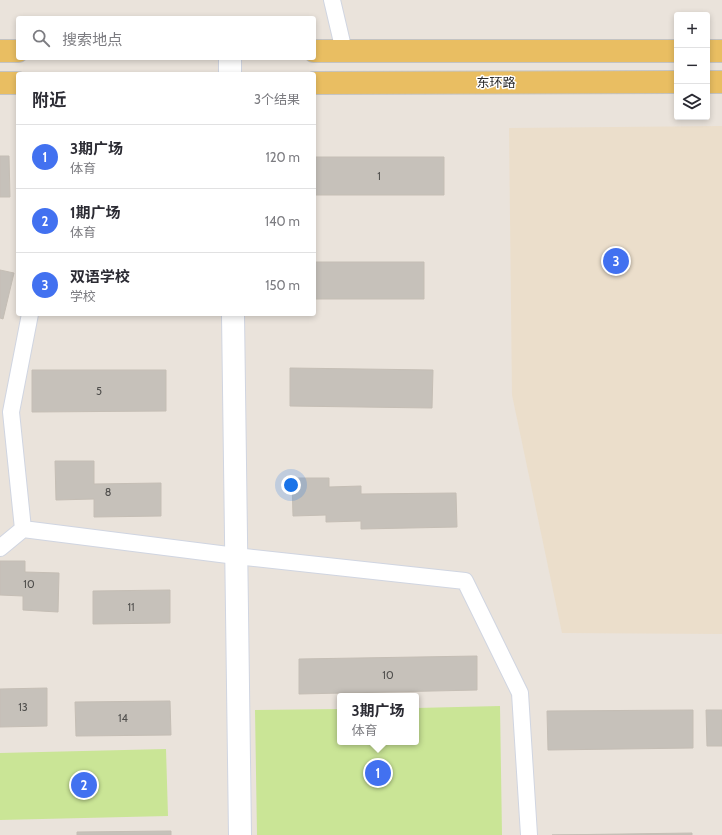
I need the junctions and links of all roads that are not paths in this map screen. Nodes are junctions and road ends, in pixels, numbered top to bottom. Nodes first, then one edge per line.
1 (332, 0) edge
2 (0, 51) edge
3 (16, 51) edge
4 (316, 51) edge
5 (344, 51) junction
6 (674, 51) edge
7 (710, 51) edge
8 (722, 51) edge
9 (230, 60) edge
10 (230, 72) edge
11 (674, 82) edge
12 (710, 82) edge
13 (722, 82) edge
14 (0, 83) edge
15 (16, 83) edge
16 (316, 83) edge
17 (30, 316) edge
18 (233, 316) edge
19 (22, 528) junction
20 (0, 548) edge
21 (236, 556) junction
22 (240, 835) edge
23 (528, 835) edge

1 - 5 street
2 - 3 main road
4 - 5 main road
5 - 6 main road
7 - 8 main road
9 - 10 street
11 - 16 main road, 东环路
12 - 13 main road
14 - 15 main road
17 - 19 street
18 - 21 street
19 - 20 street
19 - 21 street
21 - 22 street
21 - 23 street

